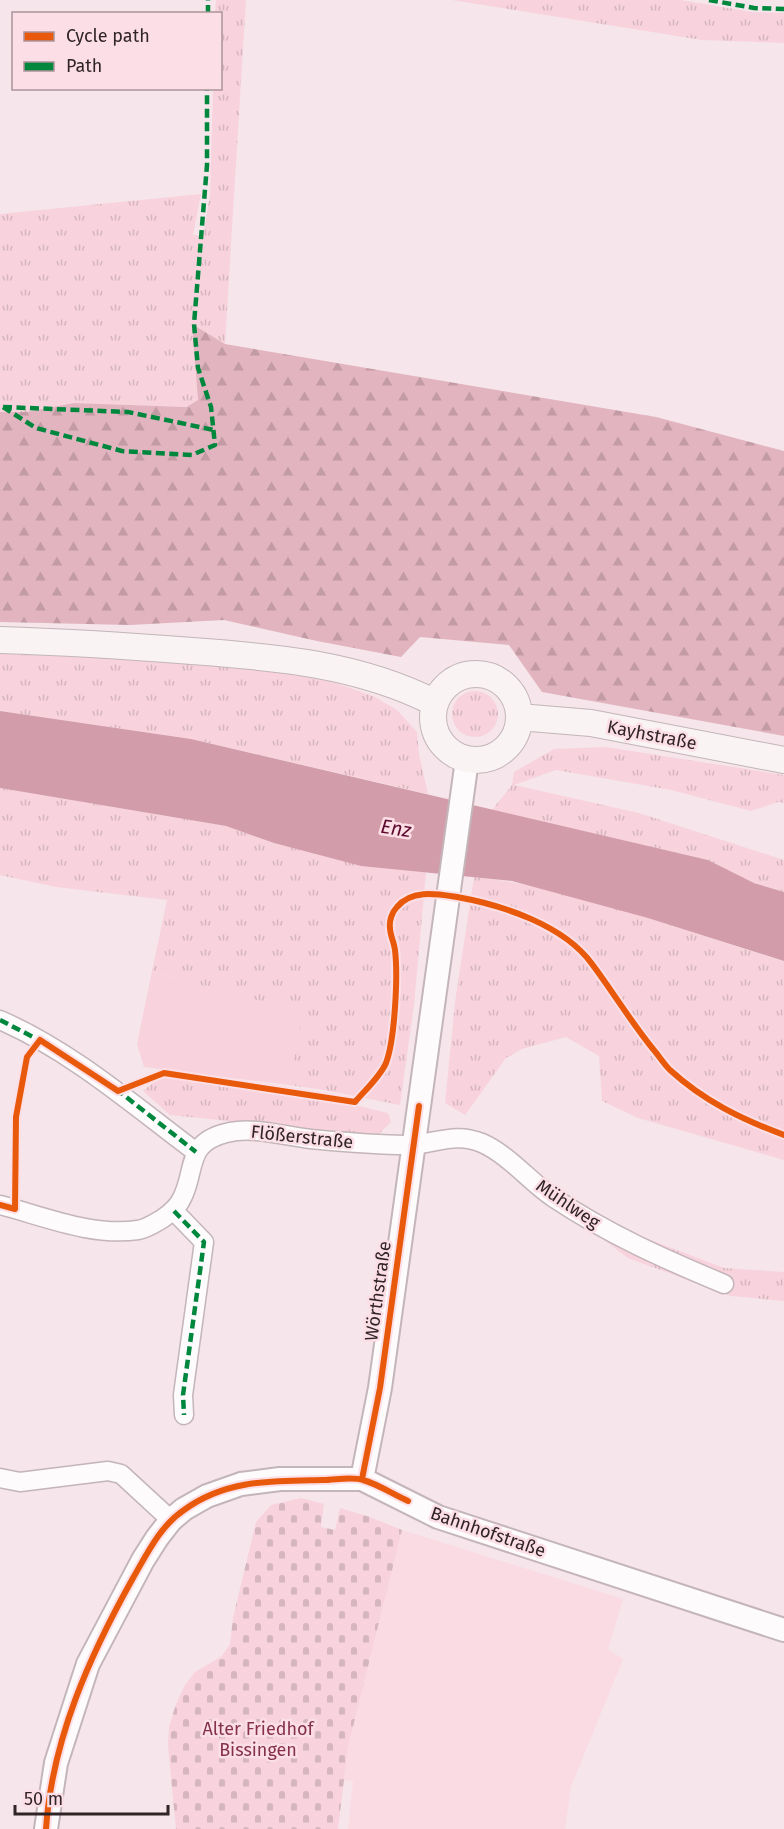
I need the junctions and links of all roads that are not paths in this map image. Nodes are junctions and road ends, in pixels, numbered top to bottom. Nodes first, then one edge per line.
1 (0, 640) edge
2 (435, 703) junction
3 (519, 717) junction
4 (784, 760) edge
5 (466, 767) junction
6 (0, 1020) edge
7 (414, 1145) junction
8 (196, 1152) junction
9 (0, 1205) edge
10 (174, 1211) junction
11 (724, 1284) dead end
12 (184, 1415) dead end
13 (0, 1478) edge
14 (362, 1479) junction
15 (171, 1520) junction
16 (784, 1630) edge
17 (46, 1829) edge

1 - 2 main road
2 - 3 main road
2 - 5 main road
3 - 4 main road, Kayhstraße
3 - 5 main road
5 - 7 street, Wörthstraße
6 - 8 street
7 - 8 street, Flößerstraße
7 - 11 street, Mühlweg
7 - 14 street, Wörthstraße
8 - 10 street
9 - 10 street
10 - 12 street
13 - 15 street
14 - 15 street, Bahnhofstraße
14 - 16 street, Bahnhofstraße
15 - 17 street, Bahnhofstraße

